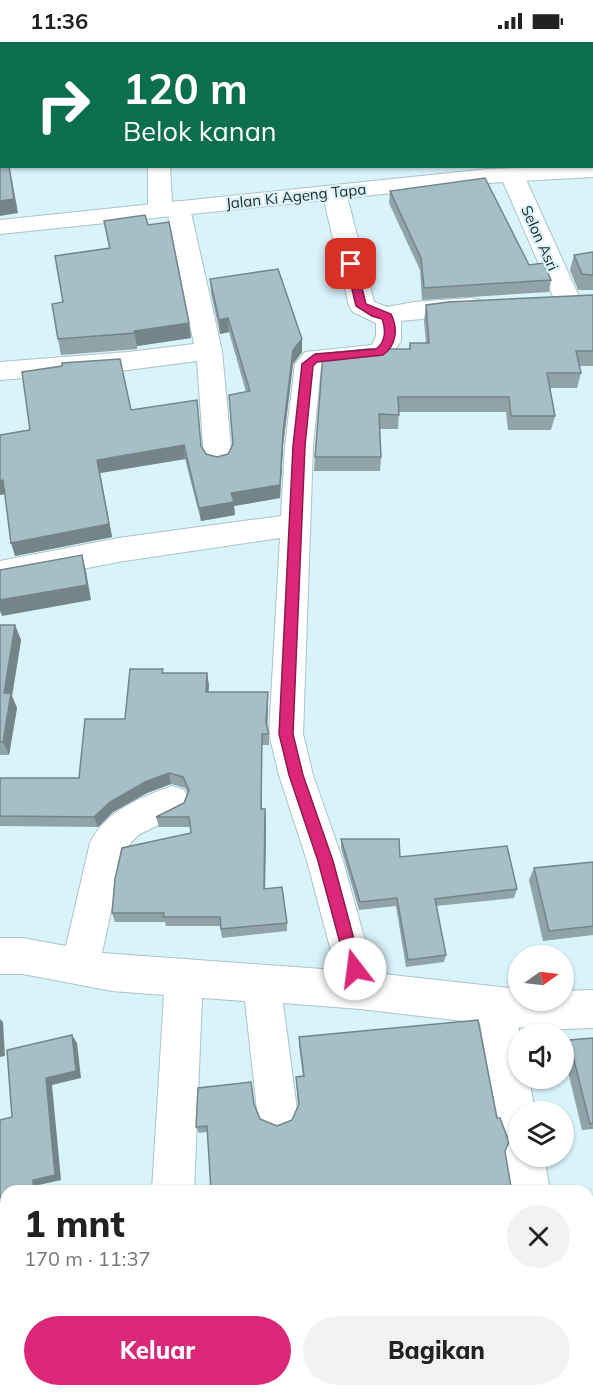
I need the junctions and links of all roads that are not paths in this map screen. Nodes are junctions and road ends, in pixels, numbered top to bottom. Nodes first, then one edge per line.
1 (159, 168) edge
2 (593, 170) edge
3 (495, 173) edge
4 (334, 192) junction
5 (169, 209) junction
6 (0, 227) edge
7 (569, 301) edge
8 (499, 304) edge
9 (387, 316) junction
10 (209, 351) junction
11 (0, 371) edge
12 (218, 458) edge
13 (295, 525) junction
14 (0, 573) edge
15 (172, 801) dead end
16 (0, 956) edge
17 (80, 967) junction
18 (184, 978) junction
19 (262, 984) junction
20 (360, 990) junction
21 (496, 1007) junction
22 (593, 1010) edge
23 (513, 1101) edge
24 (277, 1110) dead end
25 (525, 1167) edge
26 (172, 1185) edge
27 (529, 1185) edge

1 - 5 street
2 - 3 street, Jalan Ki Ageng Tapa
3 - 4 street, Jalan Ki Ageng Tapa
3 - 7 street, Selon Asri
4 - 5 street, Jalan Ki Ageng Tapa
4 - 9 street
5 - 6 street, Jalan Ki Ageng Tapa
5 - 10 street
8 - 9 street
9 - 13 street
10 - 11 street
10 - 12 street
13 - 14 street
13 - 20 street
15 - 17 street
16 - 17 street
17 - 18 street
18 - 19 street
18 - 26 street
19 - 20 street
19 - 24 street
20 - 21 street
21 - 22 street
21 - 23 street
25 - 27 street

